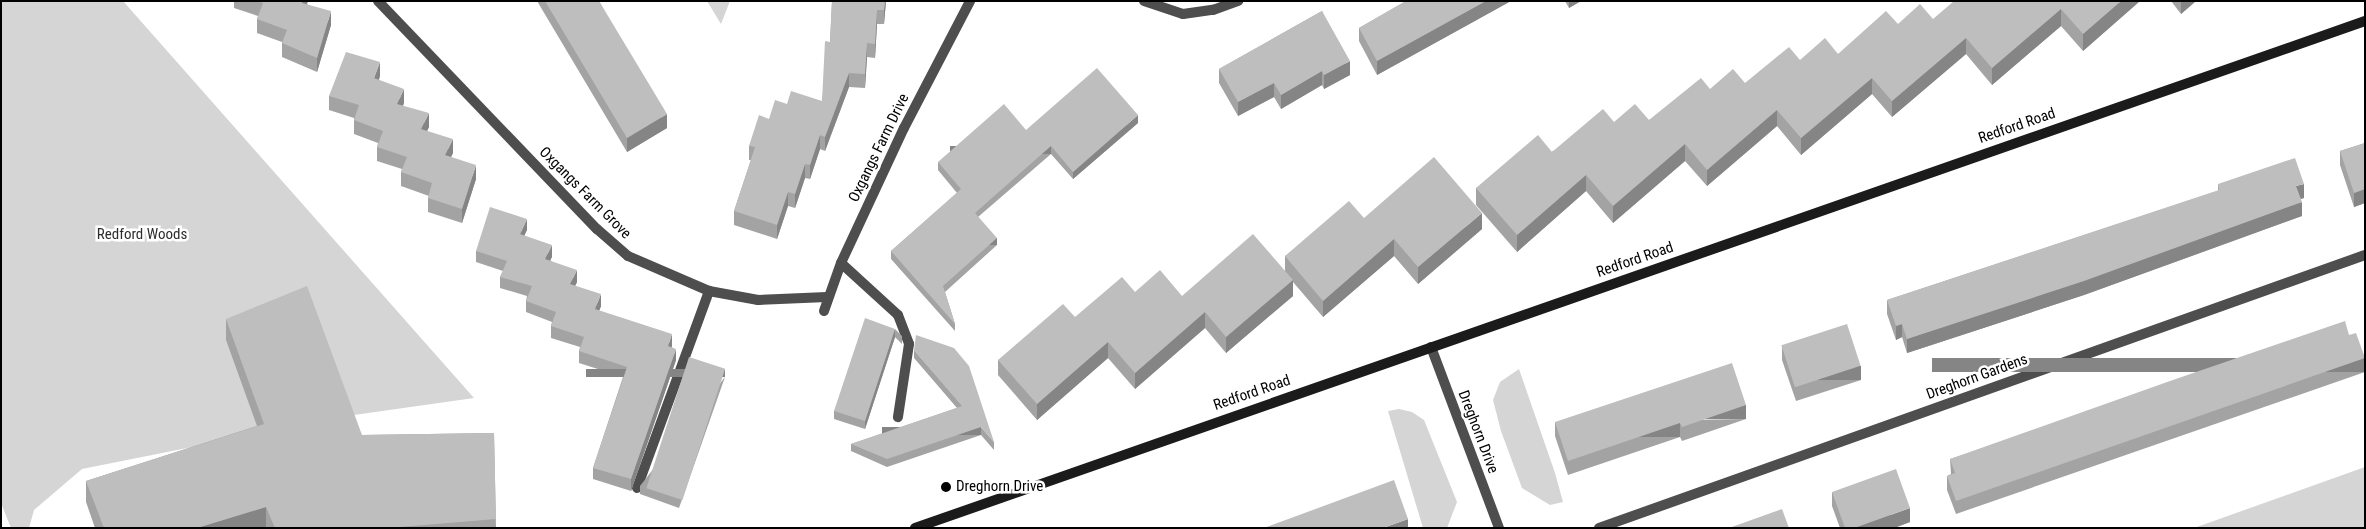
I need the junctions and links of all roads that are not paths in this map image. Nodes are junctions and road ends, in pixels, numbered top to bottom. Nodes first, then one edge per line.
1 (378, 1) edge
2 (970, 1) edge
3 (1144, 1) edge
4 (1238, 1) edge
5 (2365, 21) edge
6 (2365, 255) edge
7 (841, 263) junction
8 (709, 291) junction
9 (827, 297) junction
10 (824, 311) dead end
11 (1430, 347) junction
12 (898, 417) dead end
13 (637, 488) dead end
14 (915, 528) edge
15 (1499, 528) edge
16 (1599, 528) edge

1 - 8 street, Oxgangs Farm Grove
2 - 7 street, Oxgangs Farm Drive
3 - 4 street
5 - 11 main road, Redford Road
6 - 16 street, Dreghorn Gardens
7 - 9 street, Oxgangs Farm Drive
7 - 12 street
8 - 9 street, Oxgangs Farm Grove
8 - 13 street
9 - 10 street, Oxgangs Farm Drive
11 - 14 main road, Redford Road
11 - 15 street, Dreghorn Drive

